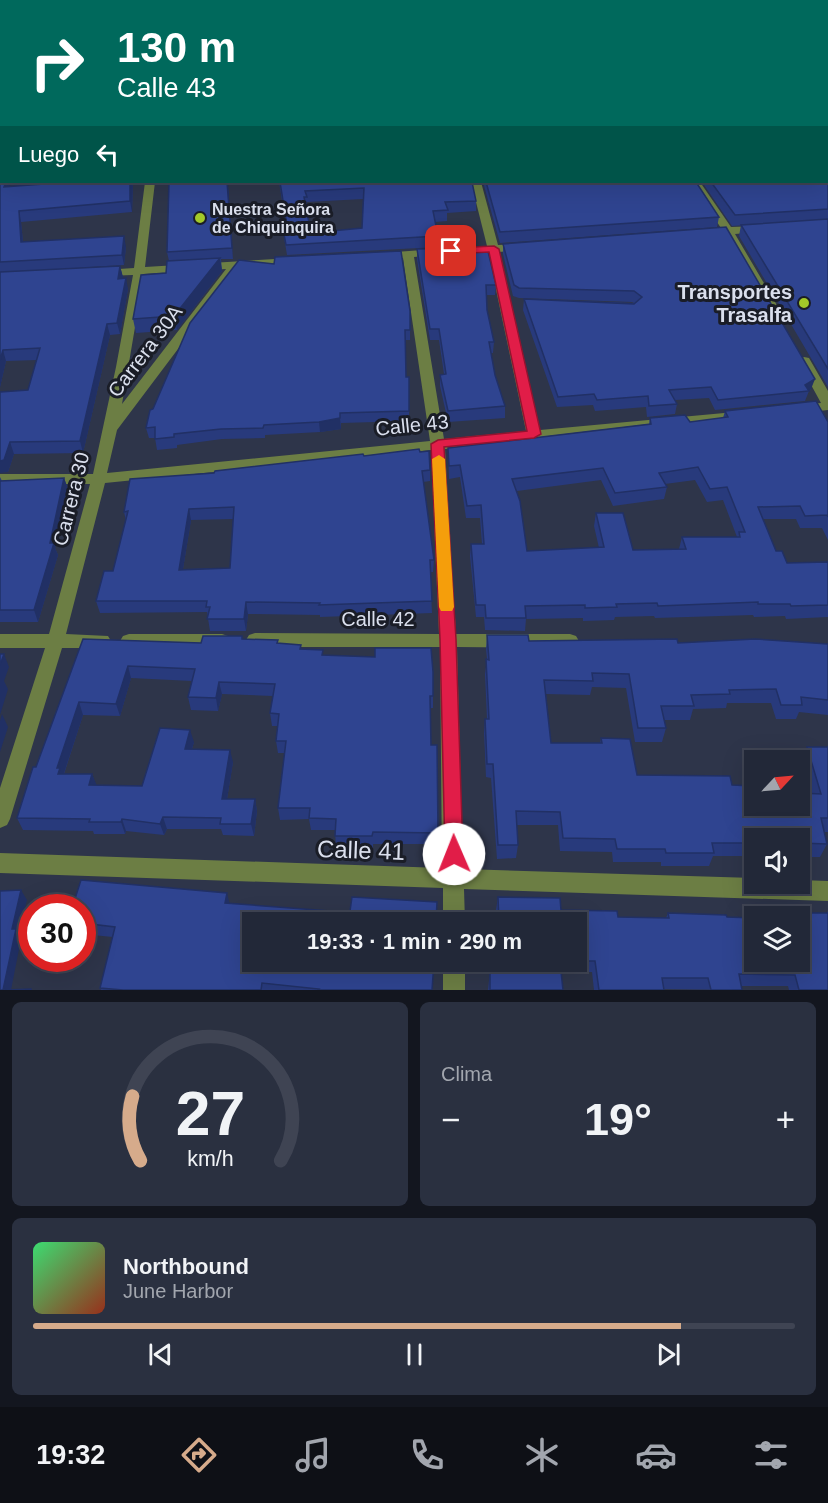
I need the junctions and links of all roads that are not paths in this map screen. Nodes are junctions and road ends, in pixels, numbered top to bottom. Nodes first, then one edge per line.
1 (150, 183) edge
2 (476, 183) edge
3 (696, 183) edge
4 (773, 228) edge
5 (728, 231) junction
6 (693, 233) edge
7 (541, 245) edge
8 (494, 249) junction
9 (408, 254) junction
10 (373, 256) edge
11 (304, 260) edge
12 (235, 265) junction
13 (141, 270) junction
14 (94, 273) edge
15 (781, 322) edge
16 (799, 352) edge
17 (828, 405) edge
18 (781, 411) edge
19 (758, 413) edge
20 (109, 432) junction
21 (534, 434) junction
22 (438, 444) junction
23 (0, 478) edge
24 (99, 479) junction
25 (448, 639) junction
26 (0, 641) edge
27 (591, 641) edge
28 (55, 642) junction
29 (0, 819) edge
30 (0, 863) edge
31 (454, 878) junction
32 (828, 891) edge
33 (454, 912) edge
34 (454, 972) edge
35 (454, 990) edge

1 - 13 street, Carrera 30
2 - 8 street
3 - 5 street
4 - 5 street
5 - 6 street
5 - 15 street
7 - 8 street
8 - 9 street
8 - 21 street
9 - 10 street
9 - 22 street
11 - 12 street
12 - 13 street
12 - 20 street, Carrera 30A
13 - 14 street
13 - 20 street, Carrera 30
16 - 17 street
17 - 18 street
19 - 21 street, Calle 43
20 - 24 street, Carrera 30
21 - 22 street, Calle 43
22 - 24 street, Calle 43
22 - 25 street
23 - 24 street, Calle 43
24 - 28 street, Carrera 30
25 - 27 street, Calle 42
25 - 28 street, Calle 42
25 - 31 street
26 - 28 street, Calle 42
28 - 29 street, Carrera 30
30 - 31 street, Calle 41
31 - 32 street, Calle 41
31 - 33 street
34 - 35 street

